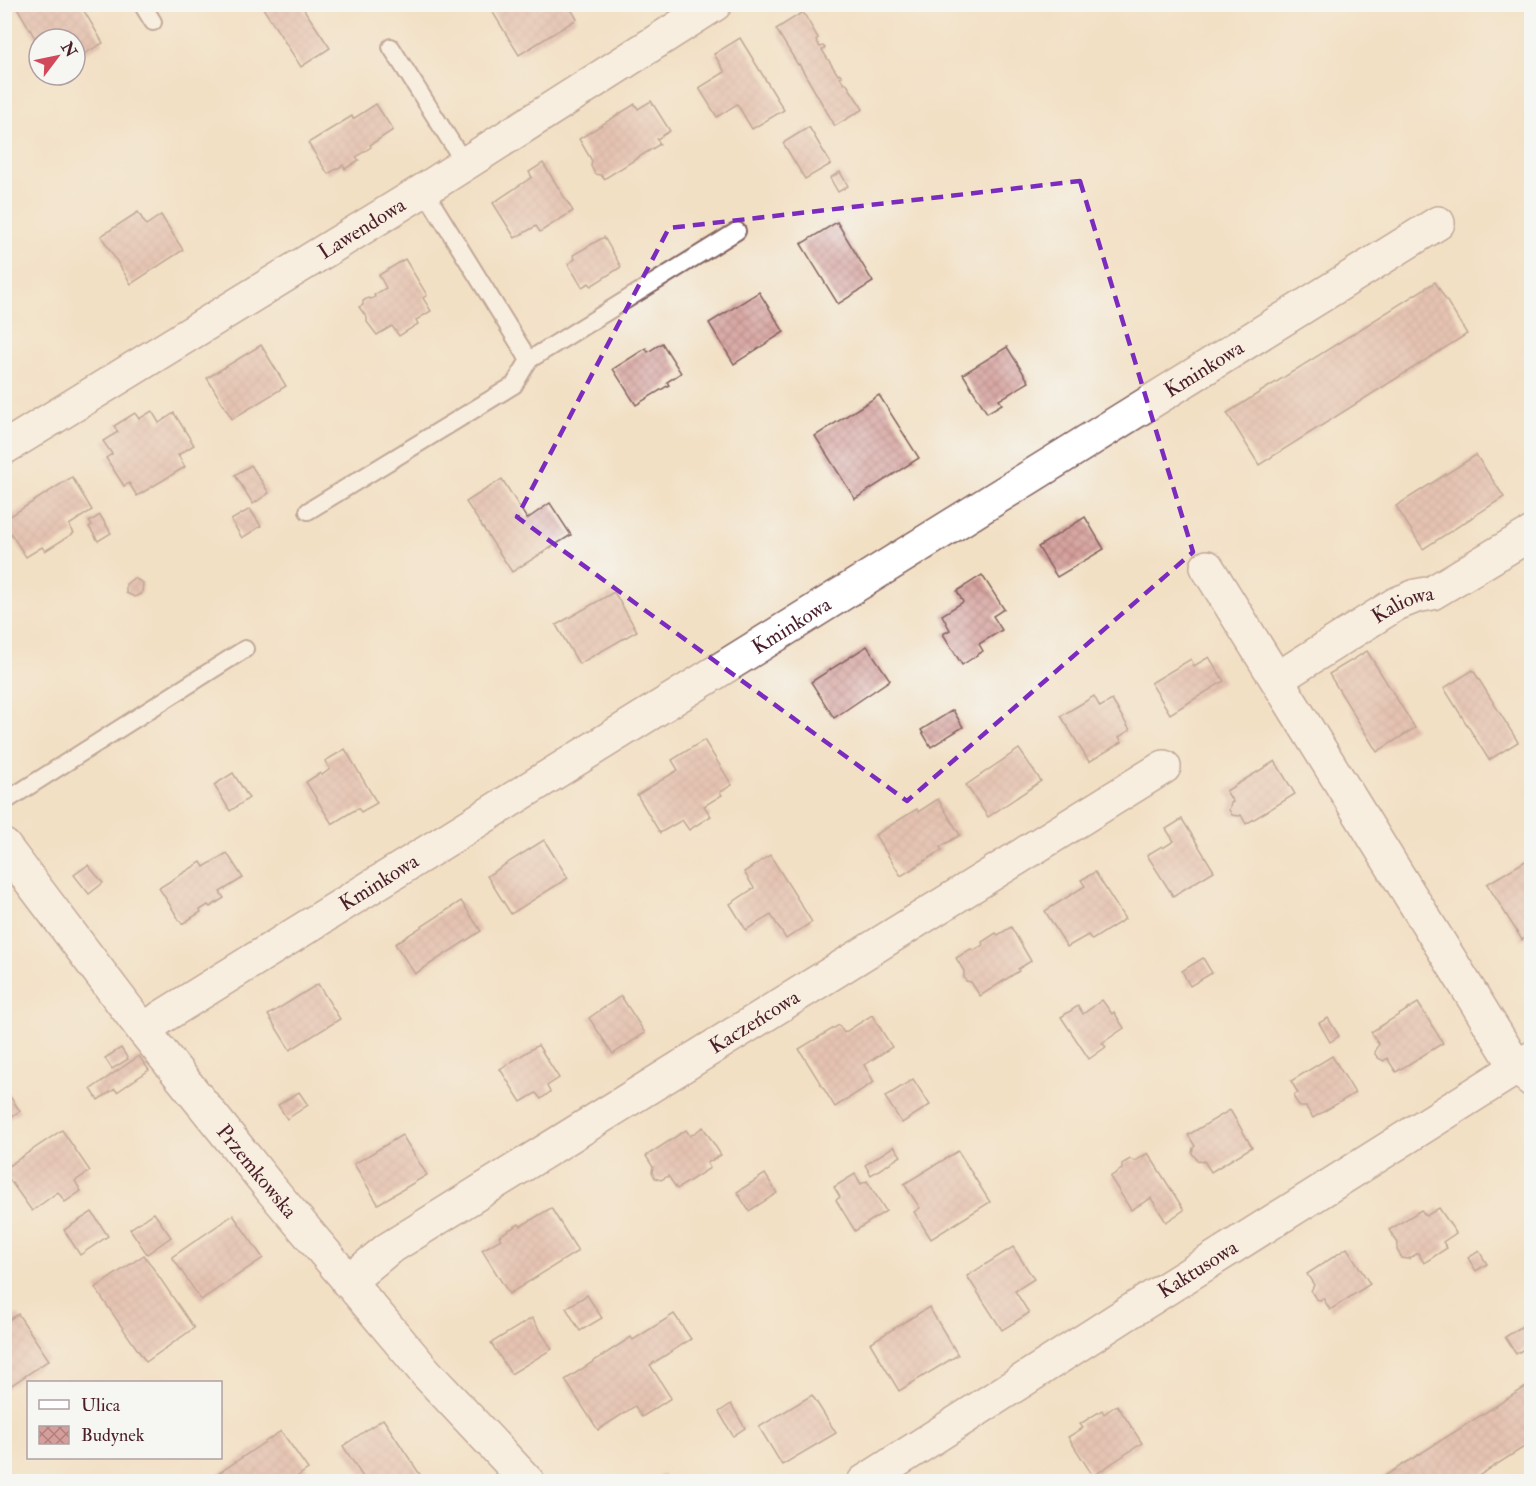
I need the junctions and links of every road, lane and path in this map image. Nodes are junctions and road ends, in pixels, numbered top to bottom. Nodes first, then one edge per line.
1 (142, 4) edge
2 (715, 4) edge
3 (153, 22) dead end
4 (391, 47) dead end
5 (465, 164) junction
6 (424, 190) junction
7 (1438, 223) dead end
8 (737, 231) dead end
9 (529, 360) junction
10 (4, 448) edge
11 (308, 511) dead end
12 (1532, 533) edge
13 (1207, 567) dead end
14 (245, 649) dead end
15 (1277, 679) junction
16 (1164, 767) dead end
17 (4, 802) edge
18 (4, 846) edge
19 (144, 1031) junction
20 (1527, 1069) edge
21 (348, 1282) junction
22 (528, 1482) edge
23 (864, 1482) edge

1 - 3 lane
2 - 5 street, Lawendowa
4 - 5 lane
5 - 6 street, Lawendowa
6 - 9 lane
6 - 10 street, Lawendowa
7 - 19 street, Kminkowa
8 - 9 lane
9 - 11 lane
12 - 15 street, Kaliowa
13 - 15 street
14 - 17 lane
15 - 20 street
16 - 21 street, Kaczeńcowa
18 - 19 street, Przemkowska
19 - 21 street, Przemkowska
20 - 23 street, Kaktusowa
21 - 22 street, Przemkowska

